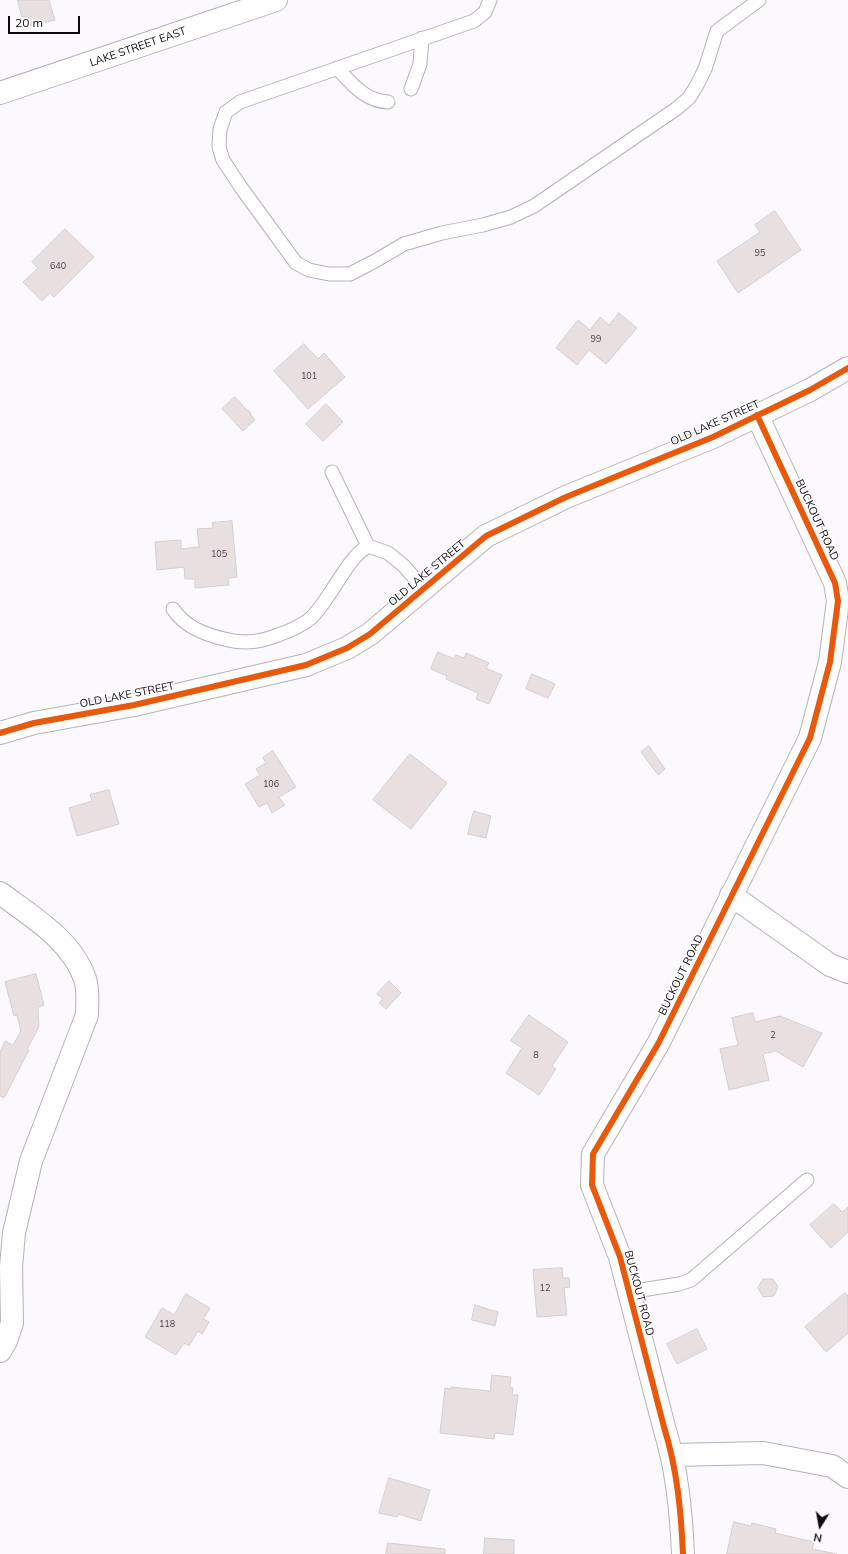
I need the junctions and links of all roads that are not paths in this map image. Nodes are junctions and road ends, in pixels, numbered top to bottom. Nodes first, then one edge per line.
1 (276, 0) edge
2 (490, 0) edge
3 (759, 0) edge
4 (422, 38) junction
5 (337, 68) junction
6 (411, 89) dead end
7 (0, 93) edge
8 (388, 102) dead end
9 (848, 368) edge
10 (757, 415) junction
11 (332, 472) dead end
12 (368, 546) junction
13 (424, 589) junction
14 (173, 609) dead end
15 (0, 733) edge
16 (0, 893) edge
17 (731, 894) junction
18 (848, 972) edge
19 (807, 1180) dead end
20 (629, 1292) junction
21 (0, 1351) edge
22 (673, 1455) junction
23 (848, 1477) edge
24 (683, 1554) edge

1 - 7 street, LAKE STREET EAST
2 - 4 lane
3 - 5 lane
4 - 5 lane
4 - 6 lane
5 - 8 lane
9 - 10 street, OLD LAKE STREET
10 - 13 street, OLD LAKE STREET
10 - 17 street, BUCKOUT ROAD
11 - 12 lane
12 - 13 lane
12 - 14 lane
13 - 15 street, OLD LAKE STREET
16 - 21 street
17 - 18 street
17 - 20 street, BUCKOUT ROAD
19 - 20 lane
20 - 22 street, BUCKOUT ROAD
22 - 23 street
22 - 24 street, BUCKOUT ROAD

